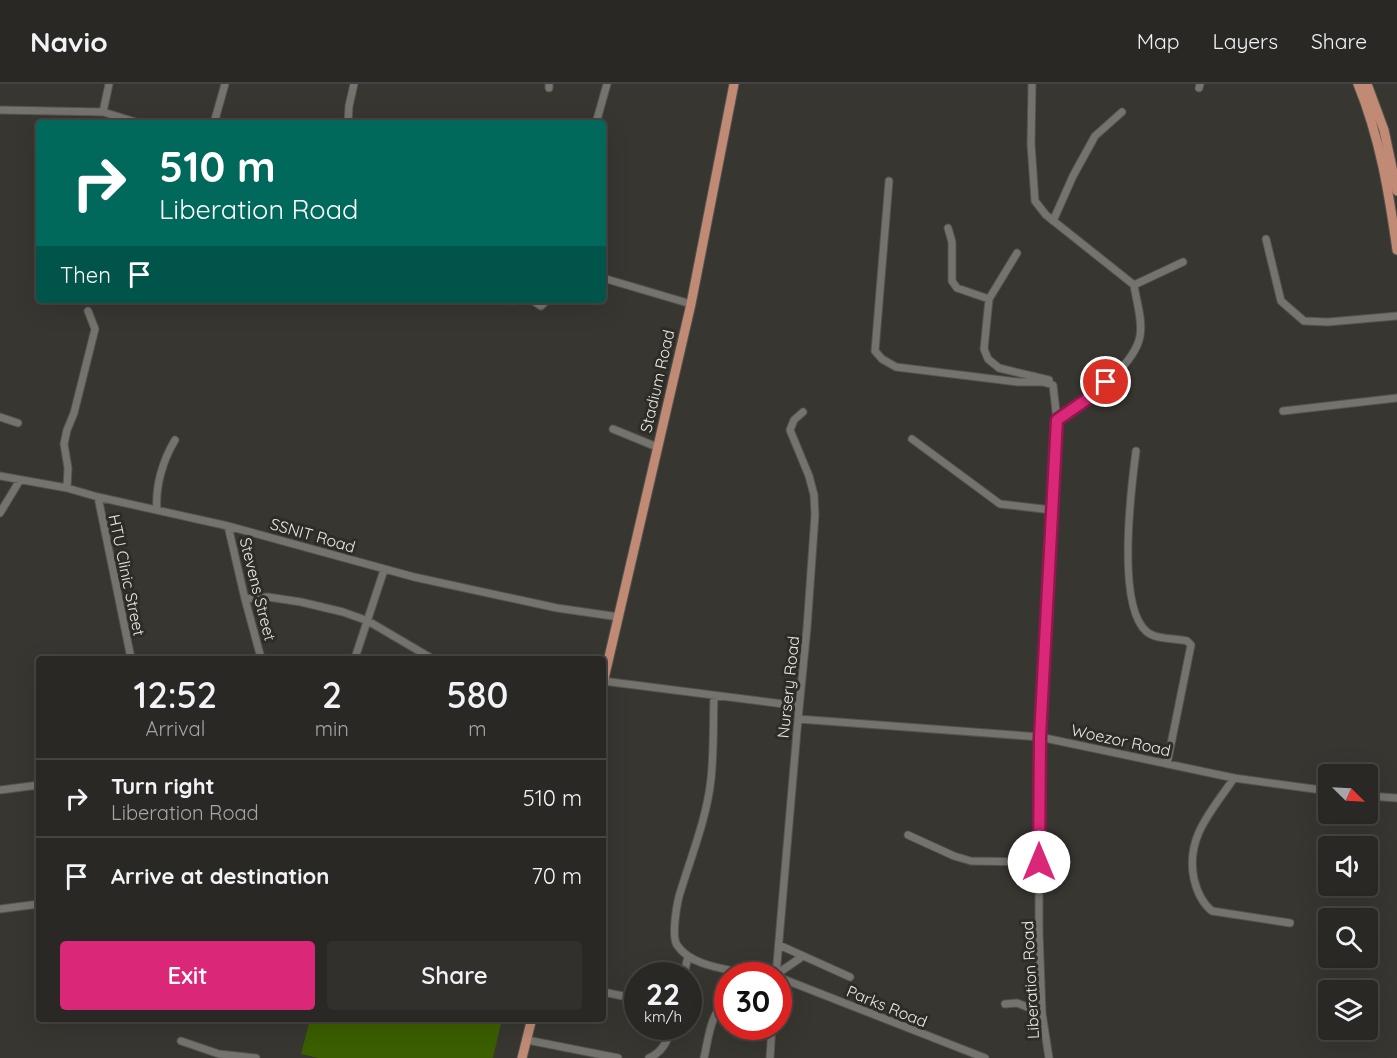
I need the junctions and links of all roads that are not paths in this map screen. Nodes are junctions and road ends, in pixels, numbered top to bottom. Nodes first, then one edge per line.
1 (110, 84) edge
2 (225, 84) edge
3 (354, 84) edge
4 (607, 84) edge
5 (734, 84) edge
6 (1032, 84) edge
7 (1358, 84) edge
8 (1367, 84) edge
9 (0, 110) edge
10 (103, 112) junction
11 (1122, 112) dead end
12 (129, 120) edge
13 (215, 120) edge
14 (348, 120) edge
15 (597, 120) edge
16 (889, 181) dead end
17 (1397, 191) edge
18 (1053, 221) junction
19 (948, 228) dead end
20 (1266, 239) dead end
21 (1397, 250) edge
22 (1017, 253) dead end
23 (1183, 262) dead end
24 (606, 279) edge
25 (1134, 285) junction
26 (989, 299) junction
27 (691, 304) junction
28 (88, 310) dead end
29 (1397, 316) edge
30 (1053, 385) junction
31 (1397, 398) edge
32 (1282, 411) dead end
33 (803, 412) dead end
34 (0, 417) edge
35 (1057, 420) junction
36 (18, 423) dead end
37 (613, 429) dead end
38 (912, 439) dead end
39 (175, 440) dead end
40 (657, 447) junction
41 (1136, 451) dead end
42 (0, 476) edge
43 (20, 480) junction
44 (67, 488) junction
45 (98, 497) junction
46 (157, 510) junction
47 (1052, 510) junction
48 (0, 513) edge
49 (228, 526) junction
50 (384, 570) junction
51 (245, 599) junction
52 (619, 617) junction
53 (368, 621) junction
54 (131, 656) edge
55 (260, 656) edge
56 (356, 656) edge
57 (428, 656) edge
58 (606, 670) edge
59 (606, 682) edge
60 (714, 696) junction
61 (800, 706) junction
62 (798, 719) junction
63 (1040, 737) junction
64 (1167, 764) junction
65 (1234, 778) junction
66 (36, 785) edge
67 (1318, 789) edge
68 (0, 790) edge
69 (1378, 797) edge
70 (1397, 798) edge
71 (908, 835) dead end
72 (1039, 862) junction
73 (36, 904) edge
74 (0, 909) edge
75 (1290, 923) dead end
76 (779, 945) junction
77 (688, 956) junction
78 (803, 956) junction
79 (687, 962) edge
80 (778, 962) edge
81 (792, 964) edge
82 (714, 966) edge
83 (850, 977) dead end
84 (792, 982) edge
85 (606, 993) edge
86 (624, 996) edge
87 (1005, 1004) dead end
88 (1042, 1013) junction
89 (714, 1015) edge
90 (531, 1022) edge
91 (527, 1040) junction
92 (666, 1040) edge
93 (771, 1040) edge
94 (181, 1041) dead end
95 (256, 1058) edge
96 (522, 1058) edge
97 (618, 1058) edge
98 (649, 1058) edge
99 (704, 1058) edge
100 (770, 1058) edge
101 (985, 1058) edge
102 (1049, 1058) edge

1 - 10 street
2 - 13 street
3 - 14 street
4 - 15 street
5 - 27 main road, Stadium Road
6 - 18 street
7 - 21 main road
8 - 17 main road
9 - 10 street
10 - 12 street
11 - 18 street
16 - 30 street
18 - 25 street
19 - 26 street
20 - 29 street
22 - 26 street
23 - 25 street
24 - 27 street
25 - 35 street
26 - 30 street
27 - 40 main road, Stadium Road
28 - 44 street
30 - 35 street, Liberation Road
31 - 32 street
33 - 61 street, Nursery Road
34 - 36 street
35 - 47 street, Liberation Road
37 - 40 street
38 - 47 street
39 - 46 street
40 - 52 main road, Stadium Road
41 - 64 street
42 - 43 street, SSNIT Road
43 - 44 street, SSNIT Road
43 - 48 street
44 - 45 street, SSNIT Road
45 - 46 street, SSNIT Road
45 - 54 street, HTU Clinic Street
46 - 49 street, SSNIT Road
47 - 63 street, Liberation Road
49 - 50 street, SSNIT Road
49 - 51 street, Stevens Street
50 - 52 street, SSNIT Road
50 - 53 street
51 - 53 street
51 - 55 street, Stevens Street
52 - 58 main road, Stadium Road
53 - 56 street
53 - 57 street
59 - 60 street
60 - 61 street
60 - 77 street
61 - 62 street, Nursery Road
62 - 63 street, Woezor Road
62 - 76 street, Nursery Road
63 - 64 street, Woezor Road
63 - 72 street, Liberation Road
64 - 65 street, Woezor Road
65 - 67 street, Woezor Road
65 - 75 street
66 - 68 street
69 - 70 street
71 - 72 street
72 - 88 street, Liberation Road
73 - 74 street
76 - 78 street
76 - 80 street, Nursery Road
77 - 79 street
77 - 82 street
78 - 81 street
78 - 83 street
84 - 101 street, Parks Road
85 - 86 street
87 - 88 street
88 - 102 street, Liberation Road
89 - 99 street
90 - 91 main road
91 - 96 main road
91 - 97 street
92 - 98 street
93 - 100 street
94 - 95 street

